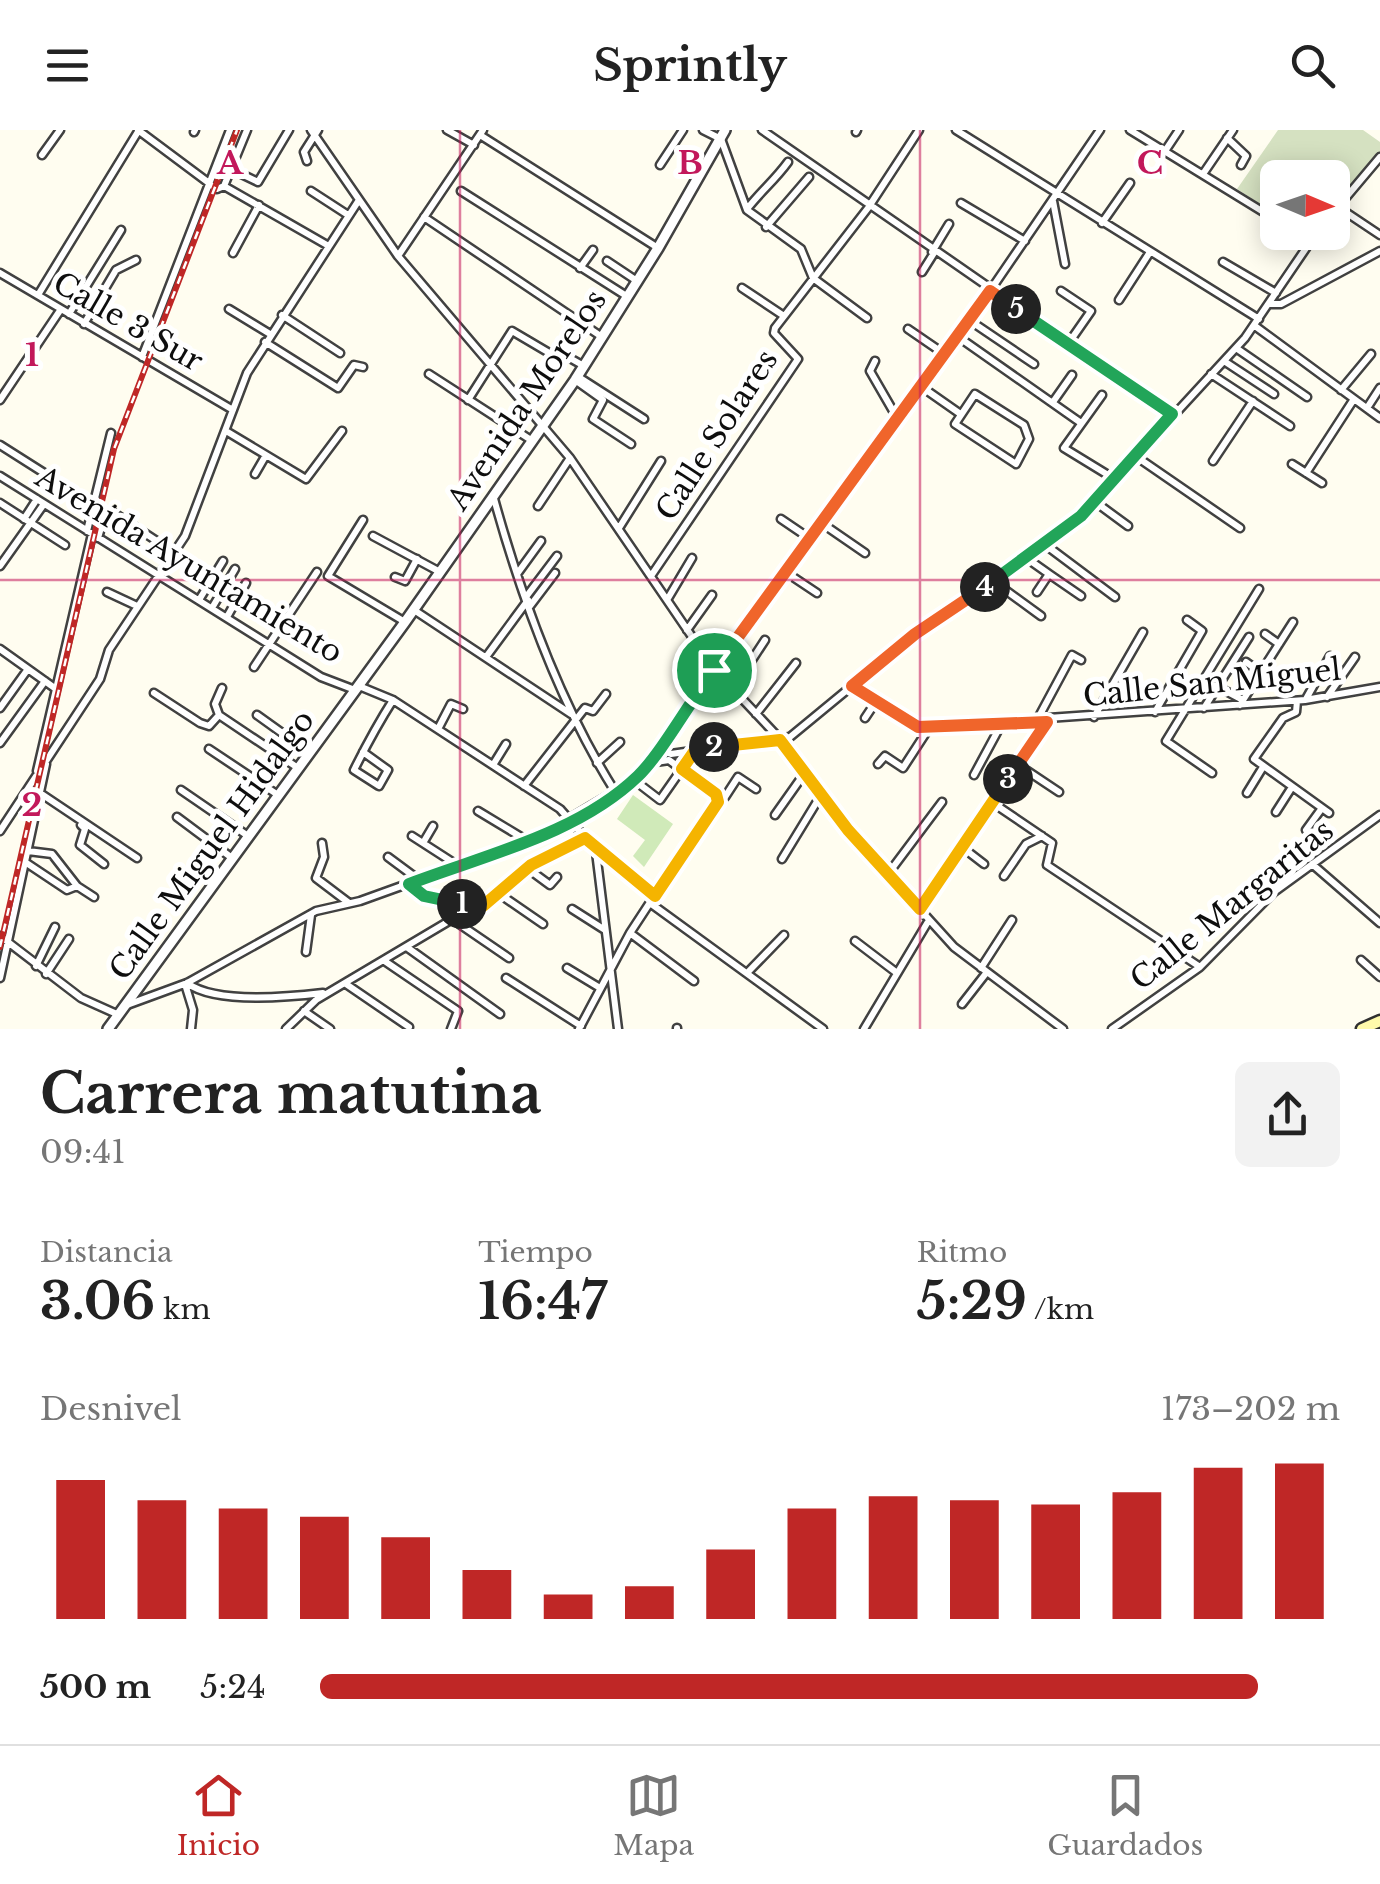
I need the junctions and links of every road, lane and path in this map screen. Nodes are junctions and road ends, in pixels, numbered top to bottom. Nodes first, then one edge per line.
1 (60, 130) edge
2 (138, 130) edge
3 (230, 130) edge
4 (247, 130) edge
5 (288, 130) edge
6 (447, 130) edge
7 (683, 130) edge
8 (703, 130) edge
9 (762, 130) edge
10 (919, 130) edge
11 (1100, 130) edge
12 (1130, 130) edge
13 (1178, 130) edge
14 (1232, 130) edge
15 (315, 132) edge
16 (962, 132) edge
17 (482, 133) edge
18 (723, 135) edge
19 (1227, 138) junction
20 (474, 145) junction
21 (1164, 151) junction
22 (42, 155) dead end
23 (1380, 157) edge
24 (307, 161) dead end
25 (788, 162) dead end
26 (660, 165) dead end
27 (1241, 165) dead end
28 (231, 169) junction
29 (1203, 174) junction
30 (809, 177) dead end
31 (1130, 183) dead end
32 (210, 184) junction
33 (224, 186) junction
34 (311, 191) dead end
35 (461, 191) dead end
36 (1350, 193) edge
37 (1055, 198) junction
38 (359, 200) junction
39 (961, 203) dead end
40 (258, 205) junction
41 (868, 208) junction
42 (747, 210) junction
43 (1260, 210) edge
44 (348, 216) junction
45 (424, 217) junction
46 (1350, 219) edge
47 (1102, 223) junction
48 (948, 224) dead end
49 (766, 227) junction
50 (121, 230) dead end
51 (1380, 235) edge
52 (1025, 241) junction
53 (327, 244) junction
54 (658, 248) junction
55 (593, 250) dead end
56 (1304, 250) edge
57 (233, 252) dead end
58 (933, 252) junction
59 (1150, 252) junction
60 (1380, 252) edge
61 (398, 256) junction
62 (136, 260) dead end
63 (606, 261) dead end
64 (1224, 262) dead end
65 (1065, 264) dead end
66 (580, 268) junction
67 (922, 272) dead end
68 (0, 273) edge
69 (813, 278) junction
70 (638, 282) junction
71 (742, 288) dead end
72 (990, 291) junction
73 (1061, 291) dead end
74 (1276, 293) junction
75 (38, 296) junction
76 (628, 297) junction
77 (1118, 300) dead end
78 (1268, 304) junction
79 (61, 309) junction
80 (228, 310) dead end
81 (69, 314) junction
82 (282, 315) junction
83 (784, 316) junction
84 (867, 318) dead end
85 (968, 320) junction
86 (1257, 322) junction
87 (84, 324) junction
88 (908, 329) dead end
89 (957, 336) junction
90 (602, 337) junction
91 (267, 338) junction
92 (1068, 344) junction
93 (1236, 348) junction
94 (943, 353) junction
95 (340, 354) dead end
96 (1372, 354) dead end
97 (142, 357) junction
98 (875, 361) dead end
99 (1224, 361) junction
100 (1034, 364) dead end
101 (490, 366) junction
102 (584, 366) junction
103 (363, 368) dead end
104 (429, 374) dead end
105 (1211, 374) junction
106 (1072, 375) dead end
107 (576, 378) junction
108 (919, 385) junction
109 (1380, 388) edge
110 (1341, 390) junction
111 (1274, 394) dead end
112 (1102, 395) dead end
113 (1307, 397) dead end
114 (1354, 399) junction
115 (0, 400) edge
116 (468, 400) junction
117 (1253, 401) junction
118 (1052, 403) junction
119 (1367, 408) junction
120 (233, 410) junction
121 (958, 413) junction
122 (1172, 414) junction
123 (896, 416) junction
124 (1380, 418) edge
125 (644, 419) dead end
126 (542, 423) junction
127 (1081, 424) junction
128 (1290, 426) dead end
129 (226, 431) junction
130 (342, 431) dead end
131 (111, 433) dead end
132 (531, 440) junction
133 (631, 444) dead end
134 (0, 445) edge
135 (1134, 455) junction
136 (266, 456) junction
137 (570, 458) junction
138 (661, 461) dead end
139 (1213, 462) dead end
140 (1292, 464) dead end
141 (1306, 473) junction
142 (255, 474) dead end
143 (0, 476) edge
144 (1113, 478) junction
145 (1322, 483) dead end
146 (492, 494) junction
147 (1094, 501) junction
148 (40, 502) junction
149 (0, 503) edge
150 (93, 504) junction
151 (538, 506) dead end
152 (780, 519) dead end
153 (363, 520) dead end
154 (27, 521) junction
155 (820, 522) junction
156 (1128, 526) dead end
157 (619, 528) junction
158 (1240, 528) dead end
159 (92, 534) junction
160 (373, 536) dead end
161 (808, 538) junction
162 (540, 541) dead end
163 (1043, 544) junction
164 (64, 545) dead end
165 (175, 553) junction
166 (865, 553) dead end
167 (557, 556) dead end
168 (1025, 557) junction
169 (692, 558) dead end
170 (417, 559) junction
171 (223, 561) dead end
172 (1, 562) edge
173 (235, 569) dead end
174 (784, 571) junction
175 (317, 572) dead end
176 (440, 572) junction
177 (555, 573) dead end
178 (517, 574) junction
179 (1049, 574) junction
180 (159, 576) junction
181 (651, 576) junction
182 (395, 577) dead end
183 (994, 581) junction
184 (246, 583) dead end
185 (1259, 589) dead end
186 (107, 592) dead end
187 (1037, 592) dead end
188 (817, 593) dead end
189 (712, 595) dead end
190 (1081, 596) dead end
191 (1116, 598) dead end
192 (199, 600) junction
193 (666, 600) junction
194 (528, 601) junction
195 (137, 606) junction
196 (212, 608) junction
197 (414, 610) junction
198 (1040, 616) dead end
199 (227, 618) junction
200 (1187, 620) dead end
201 (405, 622) junction
202 (1293, 622) dead end
203 (687, 630) junction
204 (1143, 632) dead end
205 (1265, 634) dead end
206 (1248, 638) dead end
207 (766, 640) dead end
208 (269, 644) junction
209 (1279, 644) junction
210 (0, 649) edge
211 (1330, 656) dead end
212 (486, 657) junction
213 (1355, 657) dead end
214 (1081, 660) dead end
215 (796, 662) dead end
216 (1246, 662) dead end
217 (254, 667) dead end
218 (28, 669) junction
219 (714, 670) junction
220 (1261, 673) junction
221 (45, 681) junction
222 (852, 686) junction
223 (1380, 687) edge
224 (222, 688) dead end
225 (357, 688) junction
226 (56, 689) junction
227 (732, 689) junction
228 (1222, 689) dead end
229 (154, 693) dead end
230 (606, 694) dead end
231 (1327, 698) junction
232 (393, 700) junction
233 (1301, 700) junction
234 (876, 703) junction
235 (1242, 703) junction
236 (0, 708) edge
237 (1204, 708) junction
238 (463, 709) dead end
239 (1188, 709) junction
240 (1156, 712) junction
241 (756, 714) junction
242 (219, 715) junction
243 (257, 715) dead end
244 (574, 717) junction
245 (1094, 717) junction
246 (865, 718) dead end
247 (1036, 722) junction
248 (1047, 722) junction
249 (1002, 724) junction
250 (930, 727) junction
251 (438, 728) junction
252 (780, 740) junction
253 (620, 742) dead end
254 (0, 743) edge
255 (506, 744) dead end
256 (209, 749) dead end
257 (657, 749) junction
258 (696, 749) junction
259 (310, 752) junction
260 (363, 752) junction
261 (47, 761) junction
262 (597, 762) junction
263 (648, 763) junction
264 (878, 764) dead end
265 (1017, 764) junction
266 (493, 765) junction
267 (1263, 767) junction
268 (298, 768) junction
269 (682, 769) junction
270 (1212, 773) dead end
271 (804, 774) junction
272 (974, 774) dead end
273 (36, 778) junction
274 (634, 780) junction
275 (524, 786) junction
276 (1292, 787) junction
277 (756, 789) dead end
278 (180, 790) dead end
279 (1059, 792) dead end
280 (616, 793) junction
281 (1247, 793) dead end
282 (278, 794) junction
283 (822, 794) junction
284 (40, 796) junction
285 (719, 797) junction
286 (942, 802) dead end
287 (993, 802) junction
288 (478, 811) dead end
289 (1276, 812) dead end
290 (775, 814) dead end
291 (1380, 815) edge
292 (4, 817) edge
293 (178, 817) dead end
294 (572, 821) junction
295 (433, 826) dead end
296 (1306, 830) dead end
297 (0, 831) edge
298 (248, 836) junction
299 (412, 836) dead end
300 (1042, 836) junction
301 (585, 838) junction
302 (526, 840) junction
303 (322, 843) dead end
304 (422, 843) junction
305 (962, 847) junction
306 (596, 850) junction
307 (28, 851) junction
308 (388, 856) dead end
309 (137, 858) dead end
310 (232, 858) junction
311 (782, 858) dead end
312 (25, 862) junction
313 (104, 864) dead end
314 (984, 864) dead end
315 (1312, 864) junction
316 (458, 865) junction
317 (527, 868) junction
318 (888, 874) junction
319 (1004, 876) dead end
320 (557, 877) dead end
321 (419, 880) junction
322 (409, 884) junction
323 (77, 886) junction
324 (498, 893) junction
325 (94, 897) dead end
326 (652, 899) junction
327 (350, 904) junction
328 (471, 908) junction
329 (572, 909) dead end
330 (920, 909) junction
331 (311, 914) junction
332 (452, 920) junction
333 (930, 920) junction
334 (1012, 920) dead end
335 (1380, 922) edge
336 (543, 924) dead end
337 (55, 927) dead end
338 (605, 930) junction
339 (630, 933) junction
340 (784, 935) dead end
341 (0, 936) edge
342 (69, 938) dead end
343 (855, 941) dead end
344 (8, 942) junction
345 (408, 948) junction
346 (306, 952) dead end
347 (509, 958) dead end
348 (1360, 960) dead end
349 (386, 962) junction
350 (36, 966) junction
351 (1200, 967) junction
352 (567, 968) dead end
353 (610, 968) junction
354 (984, 970) junction
355 (748, 972) junction
356 (896, 973) junction
357 (46, 974) junction
358 (1380, 976) edge
359 (0, 978) edge
360 (506, 978) dead end
361 (694, 981) dead end
362 (186, 983) junction
363 (346, 984) junction
364 (600, 988) junction
365 (328, 992) junction
366 (962, 1004) dead end
367 (126, 1006) junction
368 (304, 1011) junction
369 (500, 1014) dead end
370 (119, 1015) junction
371 (1380, 1021) edge
372 (580, 1027) edge
373 (409, 1028) edge
374 (108, 1029) edge
375 (191, 1029) edge
376 (287, 1029) edge
377 (330, 1029) edge
378 (450, 1029) edge
379 (618, 1029) edge
380 (822, 1029) edge
381 (864, 1029) edge
382 (1063, 1029) edge
383 (1112, 1029) edge
384 (1362, 1029) edge

1 - 22 street
2 - 32 street
2 - 75 street
3 - 32 street
4 - 28 street
5 - 28 street
6 - 20 street
7 - 26 street
8 - 18 street
9 - 41 street
10 - 41 street, Calle Solares
11 - 37 street
12 - 21 street
13 - 21 street
14 - 19 street
15 - 24 street
15 - 38 street
16 - 37 street
17 - 20 street
17 - 54 street
18 - 42 street
18 - 54 street, Avenida Morelos
19 - 27 street
19 - 29 street
20 - 45 street
21 - 29 street
23 - 36 street
25 - 42 street
28 - 33 street
29 - 43 street
30 - 49 street
31 - 47 street
32 - 33 street
32 - 97 street
33 - 40 street
34 - 44 street
35 - 66 street
37 - 47 street
37 - 52 street
37 - 65 street
38 - 44 street
38 - 61 street
39 - 52 street
40 - 53 street
40 - 57 street
41 - 58 street
41 - 69 street, Calle Solares
42 - 49 street
44 - 53 street
45 - 61 street
45 - 90 street
46 - 51 street
47 - 59 street
48 - 58 street
49 - 69 street
50 - 81 street
52 - 72 street
53 - 82 street
54 - 70 street, Avenida Morelos
55 - 66 street
56 - 74 street
58 - 67 street
58 - 72 street
59 - 77 street
59 - 86 street
60 - 78 street
61 - 101 street
62 - 87 street
63 - 70 street
64 - 74 street
66 - 76 street
68 - 75 street, Calle 3 Sur
69 - 83 street, Calle Solares
69 - 84 street
70 - 76 street, Avenida Morelos
71 - 83 street
72 - 85 street
72 - 92 street
73 - 92 street
74 - 78 street
75 - 79 street, Calle 3 Sur
76 - 90 street, Avenida Morelos
78 - 86 street
79 - 81 street, Calle 3 Sur
79 - 115 street
80 - 91 street
81 - 87 street, Calle 3 Sur
82 - 91 street
82 - 95 street
83 - 181 street, Calle Solares
85 - 89 street
85 - 100 street
86 - 93 street
86 - 110 street
87 - 97 street, Calle 3 Sur
88 - 94 street
89 - 94 street
89 - 118 street
90 - 102 street, Avenida Morelos
91 - 103 street
91 - 120 street
92 - 122 street
93 - 99 street
93 - 113 street
94 - 108 street
96 - 110 street
97 - 120 street, Calle 3 Sur
98 - 123 street
99 - 105 street
99 - 111 street
101 - 102 street
101 - 116 street
101 - 126 street
102 - 107 street, Avenida Morelos
104 - 116 street
105 - 117 street
105 - 122 street
106 - 118 street
107 - 125 street
107 - 126 street, Avenida Morelos
107 - 133 street
108 - 121 street
108 - 123 street
109 - 119 street
110 - 114 street
112 - 127 street
114 - 119 street
114 - 141 street
116 - 132 street
117 - 128 street
117 - 139 street
118 - 127 street
119 - 124 street
120 - 129 street
121 - 121 street
122 - 135 street
123 - 155 street
126 - 132 street, Avenida Morelos
126 - 137 street
127 - 144 street
129 - 136 street
129 - 165 street
130 - 136 street
131 - 150 street
132 - 146 street, Avenida Morelos
134 - 150 street
135 - 144 street
135 - 158 street
136 - 142 street
137 - 151 street
137 - 157 street
138 - 157 street
140 - 141 street
141 - 145 street
143 - 148 street, Avenida Ayuntamiento
144 - 147 street
146 - 176 street, Avenida Morelos
146 - 178 street
147 - 156 street
147 - 163 street
148 - 154 street
148 - 159 street, Avenida Ayuntamiento
149 - 154 street
150 - 159 street
152 - 161 street
153 - 201 street
154 - 164 street
154 - 172 street
155 - 161 street
155 - 166 street
157 - 181 street
159 - 165 street
159 - 180 street, Avenida Ayuntamiento
159 - 226 street
160 - 170 street
161 - 174 street
162 - 178 street
163 - 168 street
163 - 191 street
165 - 180 street
167 - 194 street
168 - 179 street
168 - 183 street
169 - 193 street
170 - 176 street
170 - 182 street
171 - 192 street
173 - 196 street
174 - 188 street
174 - 219 street
175 - 208 street
176 - 197 street, Avenida Morelos
177 - 194 street
178 - 194 street
179 - 187 street
179 - 190 street
180 - 192 street, Avenida Ayuntamiento
180 - 195 street
181 - 193 street
183 - 198 street
183 - 222 street
184 - 199 street
185 - 239 street
186 - 195 street
189 - 203 street
192 - 196 street, Avenida Ayuntamiento
193 - 203 street
194 - 212 street
194 - 244 street
195 - 261 street
196 - 199 street, Avenida Ayuntamiento
197 - 201 street, Avenida Morelos
197 - 212 street
199 - 208 street, Avenida Ayuntamiento
200 - 240 street
201 - 225 street, Avenida Morelos
202 - 209 street
203 - 219 street
204 - 245 street
205 - 209 street
206 - 237 street
207 - 227 street
208 - 217 street
208 - 225 street, Avenida Ayuntamiento
209 - 220 street
210 - 218 street
211 - 233 street
212 - 244 street
213 - 231 street
214 - 247 street
215 - 241 street
216 - 220 street
218 - 221 street
218 - 236 street
219 - 227 street
219 - 257 street
220 - 235 street
221 - 226 street
221 - 254 street
222 - 234 street, Calle San Miguel
222 - 252 street
223 - 231 street, Calle San Miguel
224 - 242 street
225 - 232 street, Avenida Ayuntamiento
225 - 259 street, Calle Miguel Hidalgo
226 - 273 street
227 - 241 street
228 - 235 street
229 - 242 street
230 - 244 street
231 - 233 street, Calle San Miguel
232 - 251 street, Avenida Ayuntamiento
232 - 260 street
233 - 235 street, Calle San Miguel
233 - 267 street
234 - 246 street
234 - 250 street, Calle San Miguel
235 - 237 street, Calle San Miguel
237 - 239 street, Calle San Miguel
238 - 251 street
239 - 240 street, Calle San Miguel
239 - 270 street
240 - 245 street, Calle San Miguel
241 - 252 street
242 - 268 street
243 - 259 street
244 - 262 street
244 - 275 street
245 - 248 street, Calle San Miguel
247 - 248 street, Calle San Miguel
247 - 249 street, Calle San Miguel
248 - 265 street, Calle San Miguel
249 - 250 street, Calle San Miguel
249 - 272 street
250 - 264 street
251 - 266 street, Avenida Ayuntamiento
252 - 258 street
252 - 271 street
253 - 262 street
255 - 266 street
256 - 282 street
257 - 258 street
257 - 263 street
258 - 269 street
259 - 268 street, Calle Miguel Hidalgo
260 - 260 street
261 - 273 street
261 - 284 street
262 - 280 street
263 - 269 street
263 - 274 street
265 - 279 street
265 - 287 street, Calle San Miguel
266 - 275 street, Avenida Ayuntamiento
267 - 276 street
267 - 281 street
268 - 282 street, Calle Miguel Hidalgo
269 - 274 street
269 - 285 street
271 - 283 street
271 - 290 street
273 - 292 street
274 - 280 street
275 - 294 street, Avenida Ayuntamiento
276 - 289 street
276 - 296 street
277 - 285 street
278 - 298 street
280 - 294 street
282 - 298 street, Calle Miguel Hidalgo
283 - 311 street
283 - 318 street
284 - 307 street
284 - 309 street
284 - 313 street
285 - 326 street
286 - 318 street
287 - 300 street
287 - 305 street, Calle San Miguel
288 - 302 street
291 - 315 street, Calle Margaritas
292 - 297 street
293 - 310 street
294 - 301 street, Avenida Ayuntamiento
294 - 302 street
295 - 304 street
298 - 310 street, Calle Miguel Hidalgo
299 - 304 street
300 - 319 street
300 - 351 street
301 - 306 street, Avenida Ayuntamiento
301 - 317 street
302 - 316 street
303 - 327 street
304 - 316 street
305 - 314 street
305 - 330 street, Calle San Miguel
306 - 326 street, Avenida Ayuntamiento
306 - 338 street
307 - 312 street
307 - 323 street
308 - 321 street
310 - 367 street, Calle Miguel Hidalgo
312 - 323 street
312 - 344 street
315 - 335 street
315 - 351 street, Calle Margaritas
316 - 321 street
317 - 320 street
317 - 324 street
318 - 330 street
321 - 322 street
322 - 327 street
322 - 328 street
323 - 325 street
324 - 328 street
324 - 336 street
326 - 339 street
326 - 355 street, Avenida Ayuntamiento
327 - 331 street
328 - 332 street
329 - 338 street
330 - 333 street
331 - 346 street
331 - 362 street
332 - 345 street
332 - 347 street
333 - 354 street
333 - 356 street
334 - 354 street
337 - 350 street
338 - 353 street
339 - 353 street
339 - 361 street
340 - 355 street
341 - 344 street
342 - 357 street
343 - 356 street
344 - 350 street
344 - 359 street
345 - 349 street
345 - 369 street
348 - 358 street
349 - 363 street
349 - 378 street
350 - 357 street
351 - 383 street, Calle Margaritas
352 - 364 street
353 - 364 street
353 - 379 street
354 - 366 street
354 - 382 street
355 - 380 street, Avenida Ayuntamiento
356 - 381 street
357 - 370 street
360 - 372 street
362 - 365 street
362 - 367 street
362 - 375 street
363 - 365 street
363 - 373 street
364 - 372 street
365 - 368 street
367 - 370 street, Calle Miguel Hidalgo
368 - 376 street
368 - 377 street
370 - 374 street, Calle Miguel Hidalgo
371 - 384 main road

